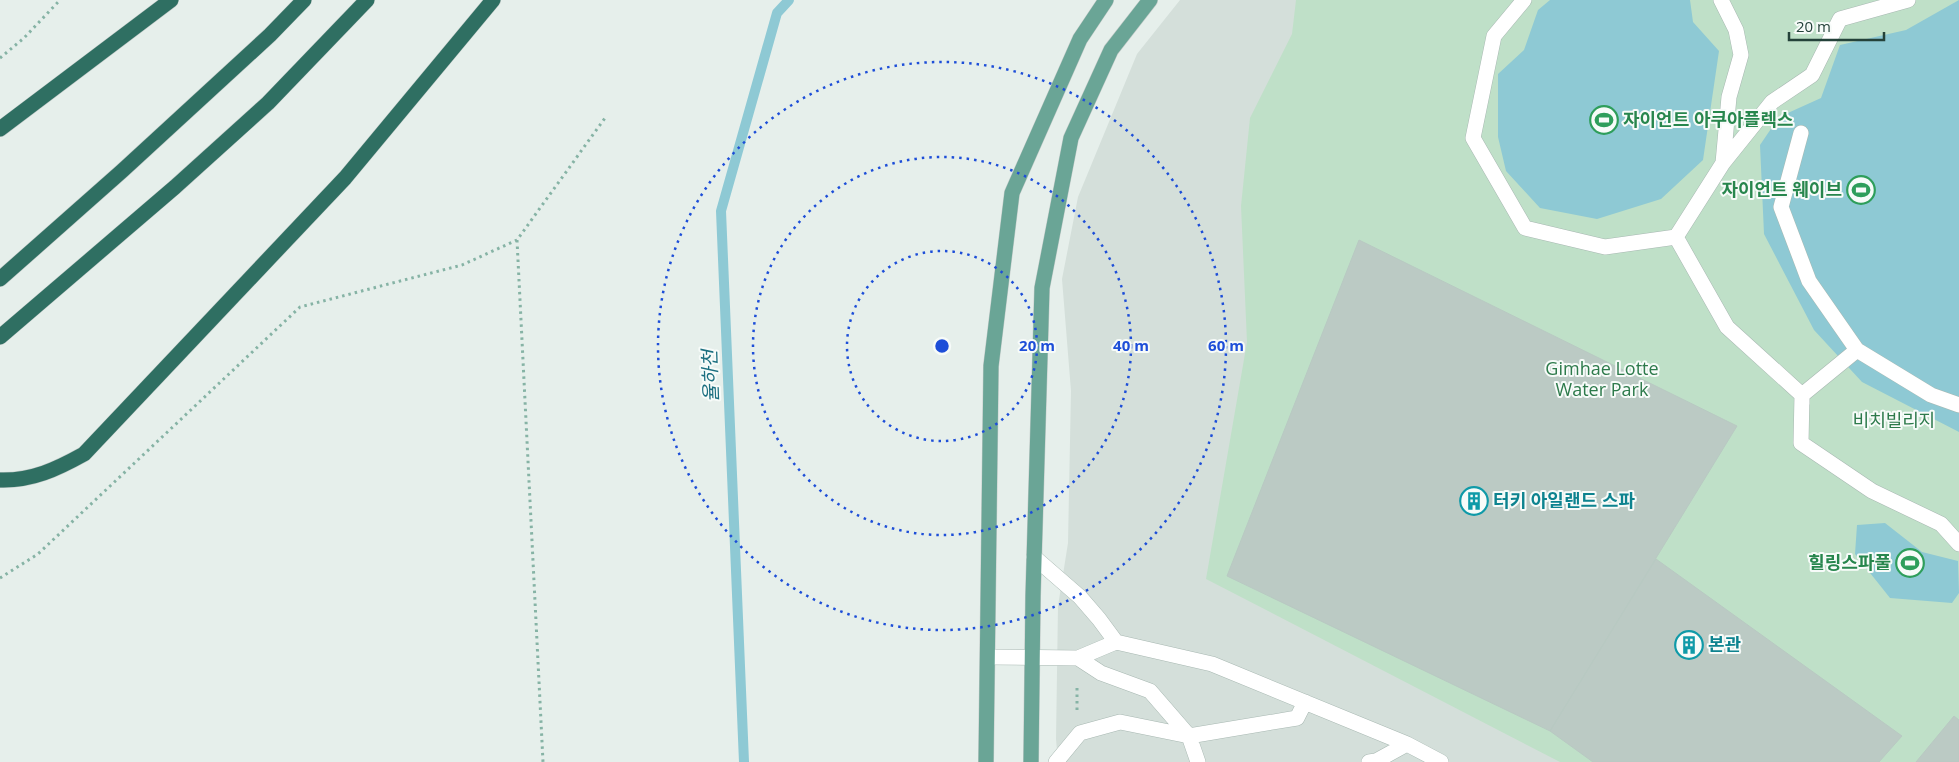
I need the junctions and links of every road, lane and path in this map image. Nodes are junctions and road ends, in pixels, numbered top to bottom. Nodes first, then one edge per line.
1 (60, 0) edge
2 (171, 0) edge
3 (304, 0) edge
4 (367, 0) edge
5 (494, 0) edge
6 (1106, 0) edge
7 (1150, 0) edge
8 (1524, 0) edge
9 (1721, 0) edge
10 (1908, 0) edge
11 (0, 58) edge
12 (605, 118) dead end
13 (0, 129) edge
14 (1801, 133) dead end
15 (1723, 163) junction
16 (1676, 237) junction
17 (517, 240) junction
18 (0, 279) edge
19 (0, 337) edge
20 (1857, 350) junction
21 (1802, 395) junction
22 (1959, 405) edge
23 (0, 480) edge
24 (1959, 544) edge
25 (1034, 557) junction
26 (0, 578) edge
27 (1116, 642) junction
28 (988, 657) junction
29 (1032, 657) junction
30 (1078, 658) junction
31 (1077, 681) dead end
32 (1304, 702) junction
33 (1077, 714) dead end
34 (1190, 736) junction
35 (1407, 744) junction
36 (543, 762) edge
37 (986, 762) edge
38 (1031, 762) edge
39 (1056, 762) edge
40 (1198, 762) edge
41 (1369, 762) edge
42 (1441, 762) edge

1 - 11 path
2 - 13 highway
3 - 18 highway
4 - 19 highway
5 - 23 highway
6 - 28 main road
7 - 25 main road
8 - 16 street
9 - 15 street
10 - 15 street
12 - 17 path
14 - 20 street
15 - 16 street
16 - 21 street
17 - 26 path
17 - 36 path
20 - 21 street
20 - 22 street
21 - 24 street
25 - 27 street
25 - 29 main road
27 - 30 street
27 - 32 street
28 - 29 street
28 - 37 main road
29 - 30 street
29 - 38 main road
30 - 34 street
31 - 33 path
32 - 34 street
32 - 35 street
34 - 39 street
34 - 40 street
35 - 41 street
35 - 42 street

